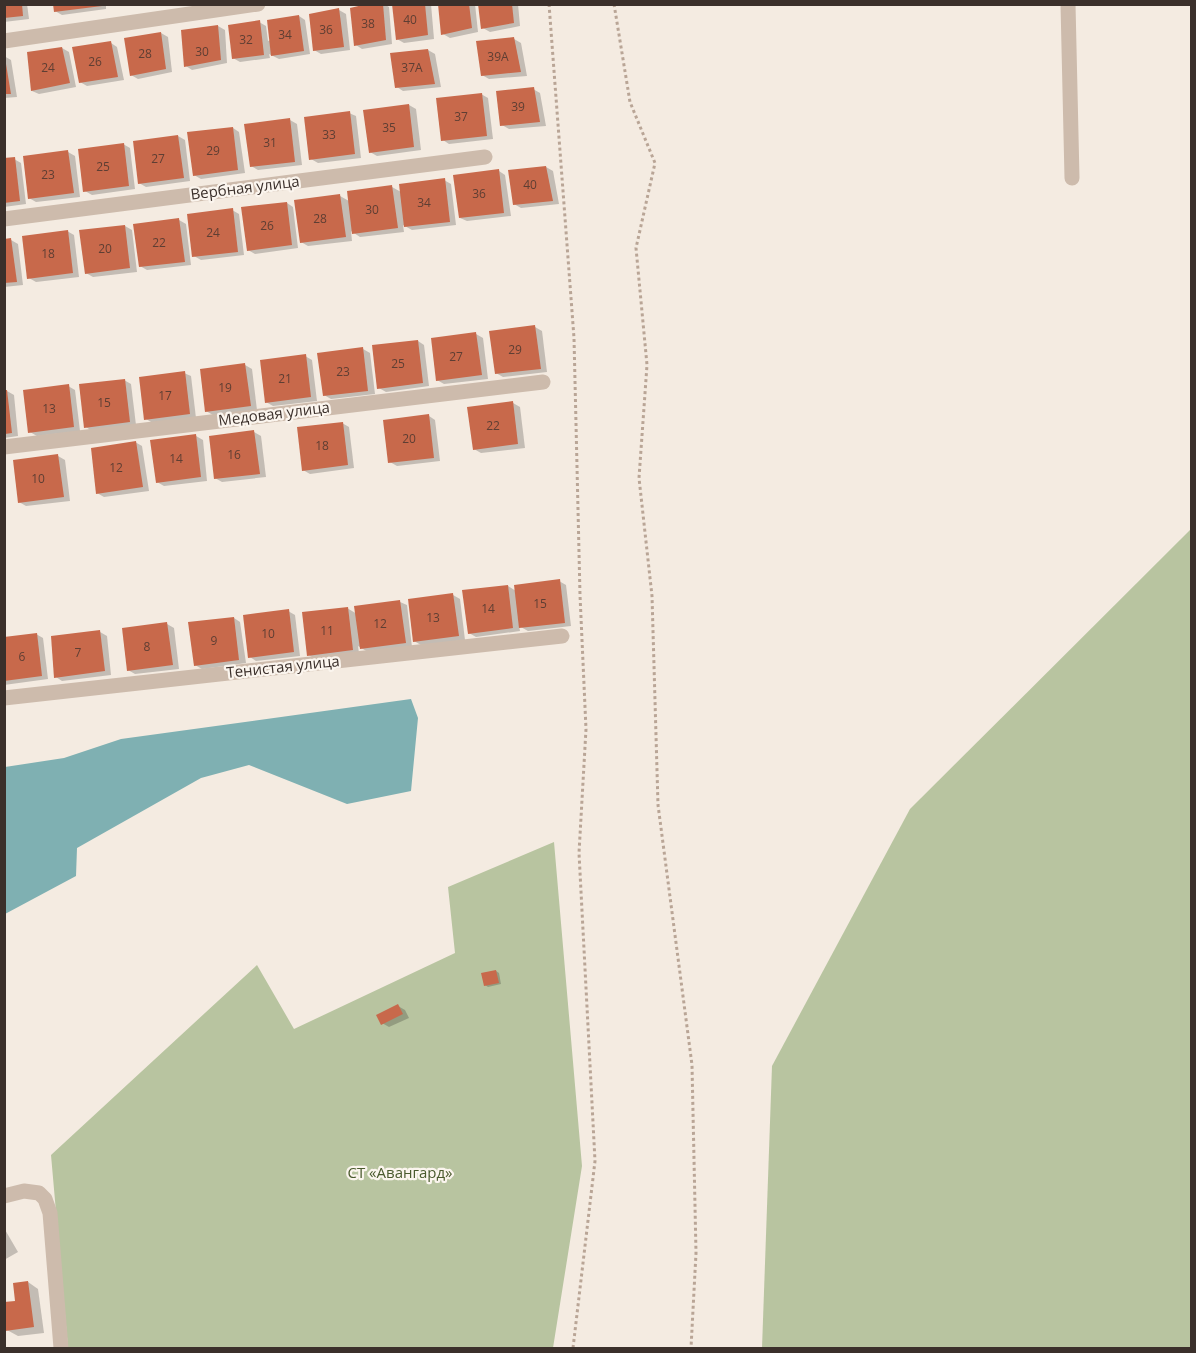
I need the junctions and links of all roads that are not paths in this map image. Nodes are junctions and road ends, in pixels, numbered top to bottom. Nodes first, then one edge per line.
1 (258, 4) edge
2 (1068, 4) edge
3 (4, 41) edge
4 (486, 157) dead end
5 (1071, 178) dead end
6 (4, 219) edge
7 (543, 382) dead end
8 (4, 447) edge
9 (562, 636) dead end
10 (4, 699) edge
11 (4, 1196) edge
12 (61, 1348) edge

1 - 3 street
2 - 5 street
4 - 6 street, Вербная улица
7 - 8 street, Медовая улица
9 - 10 street, Тенистая улица
11 - 12 street

